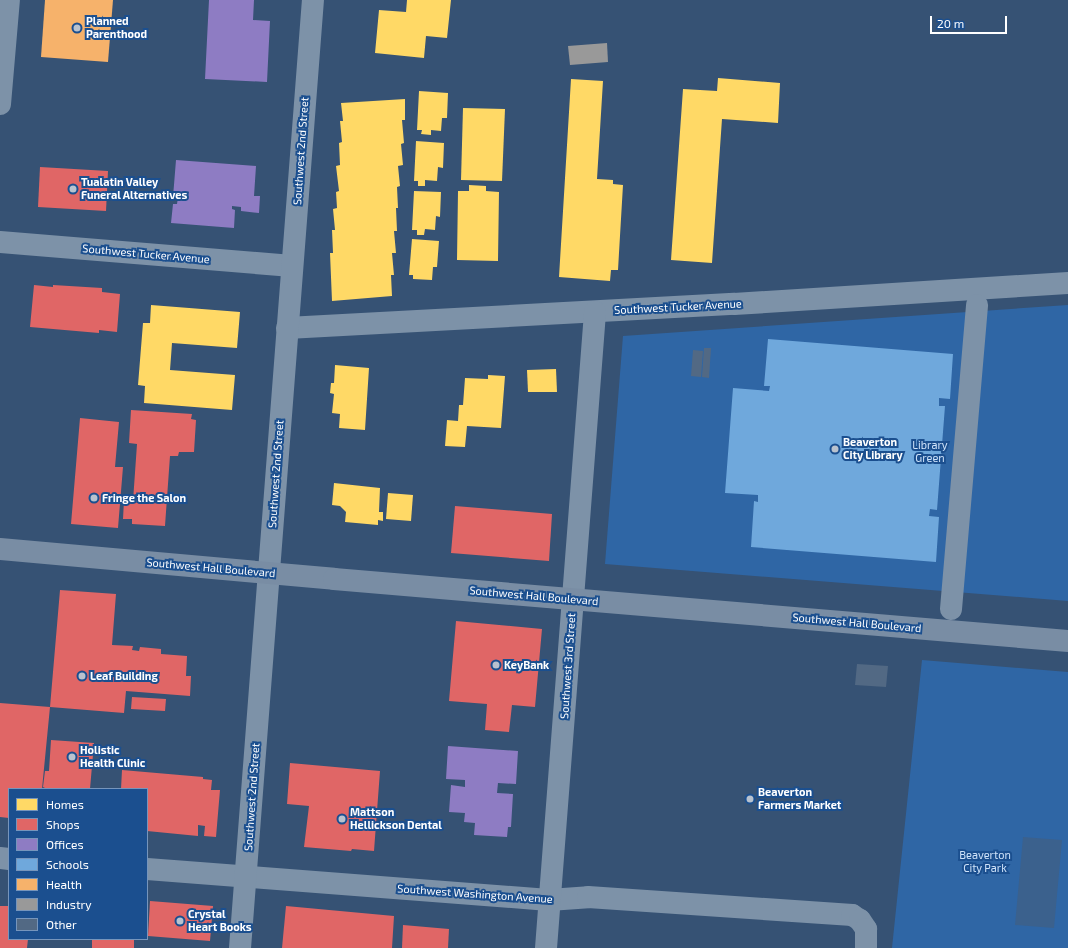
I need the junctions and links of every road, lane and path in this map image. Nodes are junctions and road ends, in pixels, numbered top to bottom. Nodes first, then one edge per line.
1 (9, 0) edge
2 (313, 0) edge
3 (0, 104) edge
4 (0, 242) edge
5 (292, 266) junction
6 (1068, 283) edge
7 (977, 305) dead end
8 (595, 312) junction
9 (287, 328) junction
10 (0, 549) edge
11 (268, 573) junction
12 (573, 599) junction
13 (951, 609) dead end
14 (1068, 641) edge
15 (148, 869) edge
16 (246, 876) junction
17 (549, 900) junction
18 (240, 948) edge
19 (546, 948) edge
20 (866, 948) edge

1 - 3 street
2 - 5 street, Southwest 2nd Street
4 - 5 street, Southwest Tucker Avenue
5 - 9 street, Southwest 2nd Street
6 - 8 street, Southwest Tucker Avenue
7 - 13 street
8 - 9 street, Southwest Tucker Avenue
8 - 12 street, Southwest 3rd Street
9 - 11 street, Southwest 2nd Street
10 - 11 main road, Southwest Hall Boulevard
11 - 12 main road, Southwest Hall Boulevard
11 - 16 street, Southwest 2nd Street
12 - 14 main road, Southwest Hall Boulevard
12 - 17 street, Southwest 3rd Street
15 - 16 street, Southwest Washington Avenue
16 - 17 street, Southwest Washington Avenue
16 - 18 street, Southwest 2nd Street
17 - 19 street, Southwest 3rd Street
17 - 20 street, Southwest Washington Avenue

